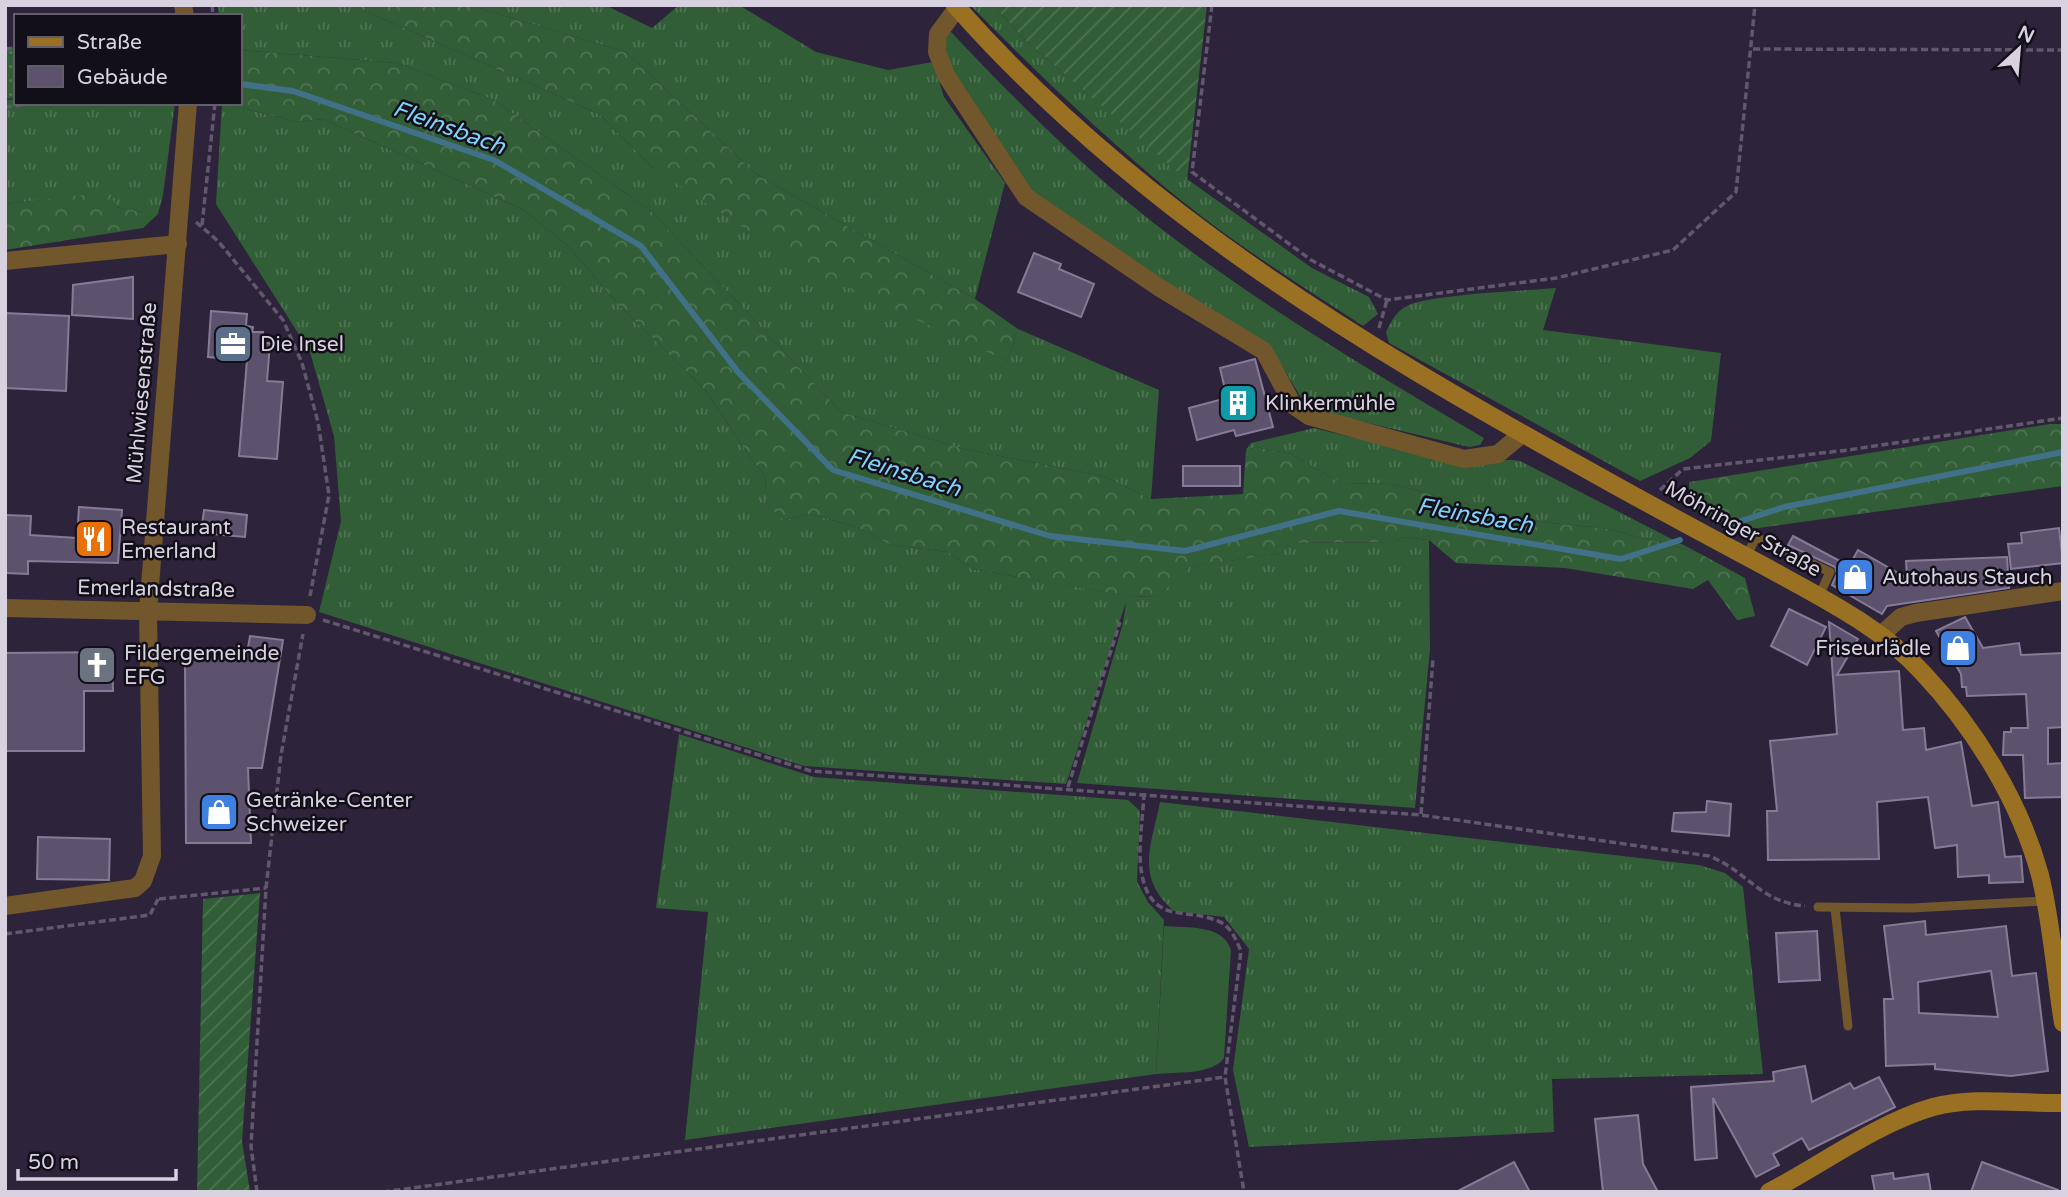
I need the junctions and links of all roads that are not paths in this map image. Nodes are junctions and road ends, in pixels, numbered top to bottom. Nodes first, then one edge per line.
1 (956, 7) edge
2 (188, 105) edge
3 (178, 244) junction
4 (5, 261) edge
5 (1522, 434) junction
6 (1746, 557) junction
7 (2063, 591) edge
8 (1819, 596) junction
9 (5, 608) edge
10 (148, 611) junction
11 (307, 615) road end
12 (1882, 634) junction
13 (2045, 901) junction
14 (5, 906) edge
15 (1818, 907) road end
16 (1835, 908) junction
17 (2063, 1023) edge
18 (1848, 1026) dead end
19 (2063, 1103) edge
20 (1769, 1192) edge

1 - 5 main road, Möhringer Straße
1 - 5 street
2 - 3 street, Mühlwiesenstraße
3 - 4 street
3 - 10 street, Mühlwiesenstraße
5 - 6 main road, Möhringer Straße
6 - 8 main road, Möhringer Straße
6 - 8 lane
7 - 12 street
8 - 12 main road, Möhringer Straße
9 - 10 street, Emerlandstraße
10 - 11 street, Emerlandstraße
10 - 14 street, Mühlwiesenstraße
12 - 13 main road, Möhringer Straße
13 - 16 lane
13 - 17 main road, Möhringer Straße
15 - 16 lane
16 - 18 lane
19 - 20 main road

